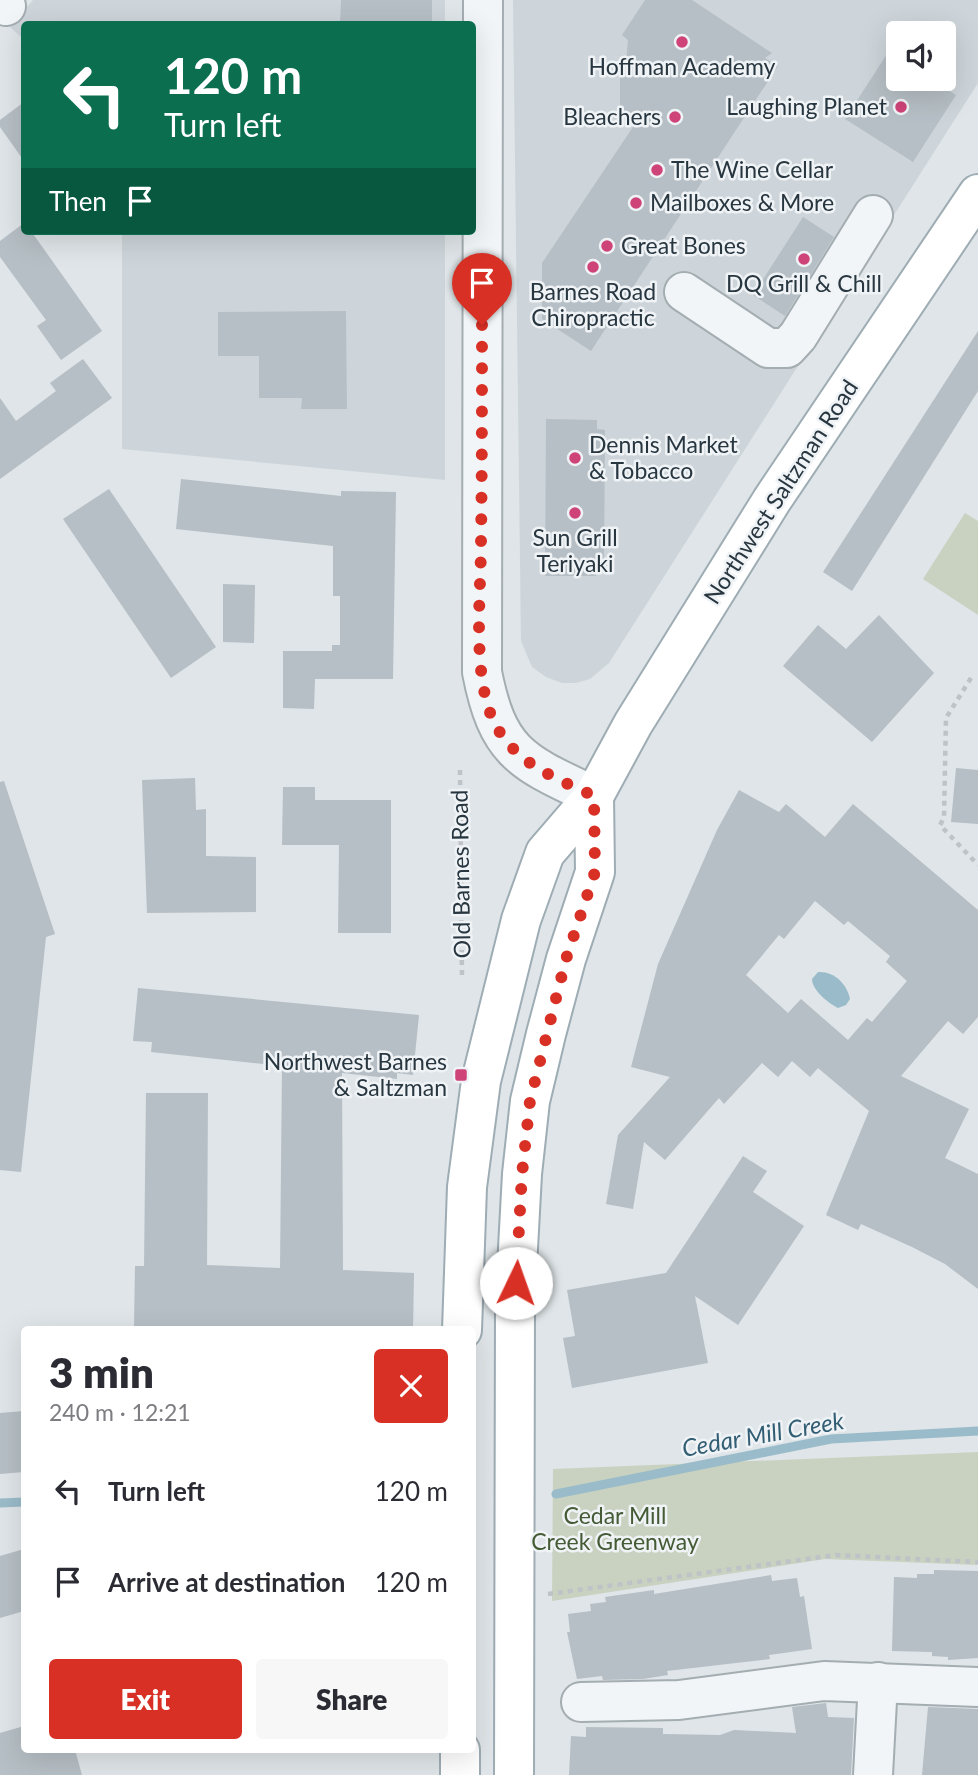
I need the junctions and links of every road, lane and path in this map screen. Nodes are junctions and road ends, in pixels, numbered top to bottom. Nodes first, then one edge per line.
1 (483, 0) edge
2 (978, 194) edge
3 (873, 215) dead end
4 (684, 292) dead end
5 (971, 678) dead end
6 (460, 770) dead end
7 (594, 796) junction
8 (978, 865) edge
9 (462, 978) dead end
10 (462, 1326) edge
11 (978, 1562) edge
12 (515, 1598) junction
13 (878, 1682) junction
14 (978, 1687) edge
15 (581, 1702) dead end
16 (460, 1753) edge
17 (460, 1775) edge
18 (514, 1775) edge
19 (873, 1775) edge

1 - 7 street
2 - 7 main road, Northwest Saltzman Road
3 - 4 street
5 - 8 path
6 - 9 path, Old Barnes Road
7 - 10 main road, Northwest Saltzman Road
7 - 12 main road
11 - 12 path
12 - 18 main road
13 - 14 street
13 - 15 street
13 - 19 street
16 - 17 main road

